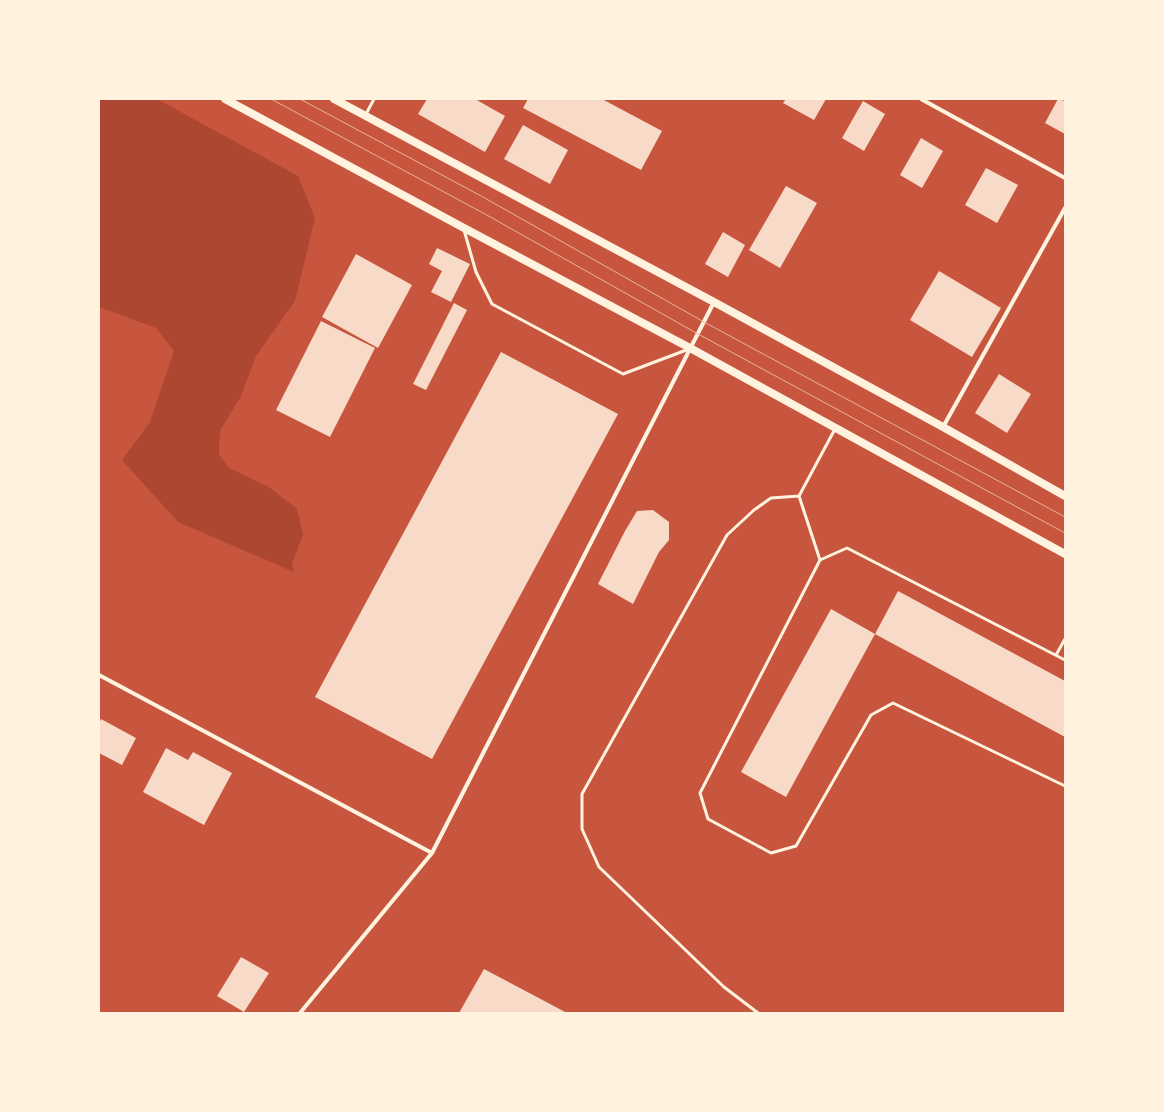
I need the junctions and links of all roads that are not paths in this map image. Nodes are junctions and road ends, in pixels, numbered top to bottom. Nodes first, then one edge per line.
1 (225, 99) edge
2 (334, 99) edge
3 (374, 99) edge
4 (921, 99) edge
5 (365, 116) junction
6 (1065, 178) edge
7 (1065, 208) edge
8 (464, 228) junction
9 (714, 302) junction
10 (690, 348) junction
11 (943, 427) junction
12 (835, 428) junction
13 (799, 496) junction
14 (1065, 496) edge
15 (1065, 554) edge
16 (820, 560) junction
17 (1065, 639) edge
18 (1056, 654) junction
19 (1065, 660) edge
20 (99, 675) edge
21 (1065, 786) edge
22 (432, 853) junction
23 (300, 1013) edge
24 (758, 1013) edge

1 - 8 main road
2 - 5 main road
3 - 5 lane
4 - 6 street
5 - 9 main road
7 - 11 street
8 - 10 main road
8 - 10 lane
9 - 10 street
9 - 11 main road
10 - 12 main road
10 - 22 street
11 - 14 main road
12 - 13 lane
12 - 15 main road
13 - 16 lane
13 - 24 lane
16 - 18 lane
16 - 21 lane
17 - 18 lane
18 - 19 lane
20 - 22 street
22 - 23 street

